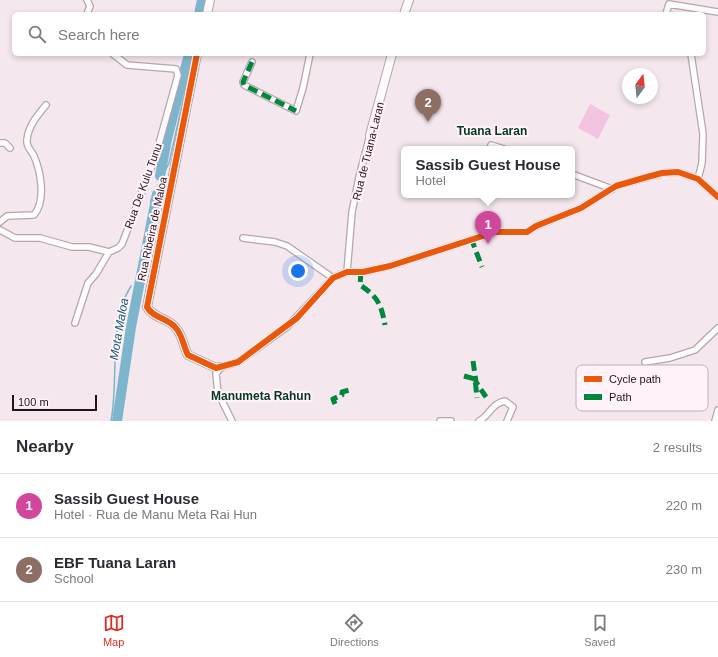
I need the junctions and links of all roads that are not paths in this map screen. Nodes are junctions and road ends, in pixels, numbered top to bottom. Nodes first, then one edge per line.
1 (87, 0) edge
2 (210, 0) edge
3 (409, 0) edge
4 (88, 12) edge
5 (207, 12) edge
6 (405, 12) edge
7 (667, 12) edge
8 (718, 12) edge
9 (116, 56) edge
10 (197, 56) edge
11 (310, 56) edge
12 (391, 56) edge
13 (691, 56) edge
14 (252, 62) dead end
15 (46, 105) dead end
16 (370, 135) joint
17 (0, 143) edge
18 (491, 144) dead end
19 (496, 146) edge
20 (10, 148) dead end
21 (575, 175) edge
22 (698, 179) junction
23 (612, 190) junction
24 (718, 197) edge
25 (0, 222) edge
26 (0, 230) edge
27 (243, 238) dead end
28 (109, 252) junction
29 (347, 272) junction
30 (333, 278) junction
31 (75, 323) dead end
32 (718, 328) edge
33 (645, 362) dead end
34 (221, 368) junction
35 (718, 410) edge
36 (232, 421) edge
37 (440, 421) edge
38 (451, 421) edge
39 (479, 421) edge
40 (507, 421) edge
41 (715, 421) edge

1 - 4 street
2 - 5 street
3 - 6 street
7 - 8 street
9 - 28 street, Rua De Kulu Tunu
10 - 34 street, Rua Ribeira de Maloa
11 - 14 street
12 - 16 street, Rua de Tuana-Laran
13 - 22 street
15 - 25 street
16 - 29 street, Rua de Tuana-Laran
17 - 20 street
18 - 19 street
21 - 23 street
22 - 23 street
22 - 24 street
23 - 29 street
26 - 28 street
27 - 30 street
28 - 31 street
29 - 30 street
30 - 34 street
32 - 33 street
34 - 36 street
35 - 41 street
37 - 38 street
39 - 40 street

